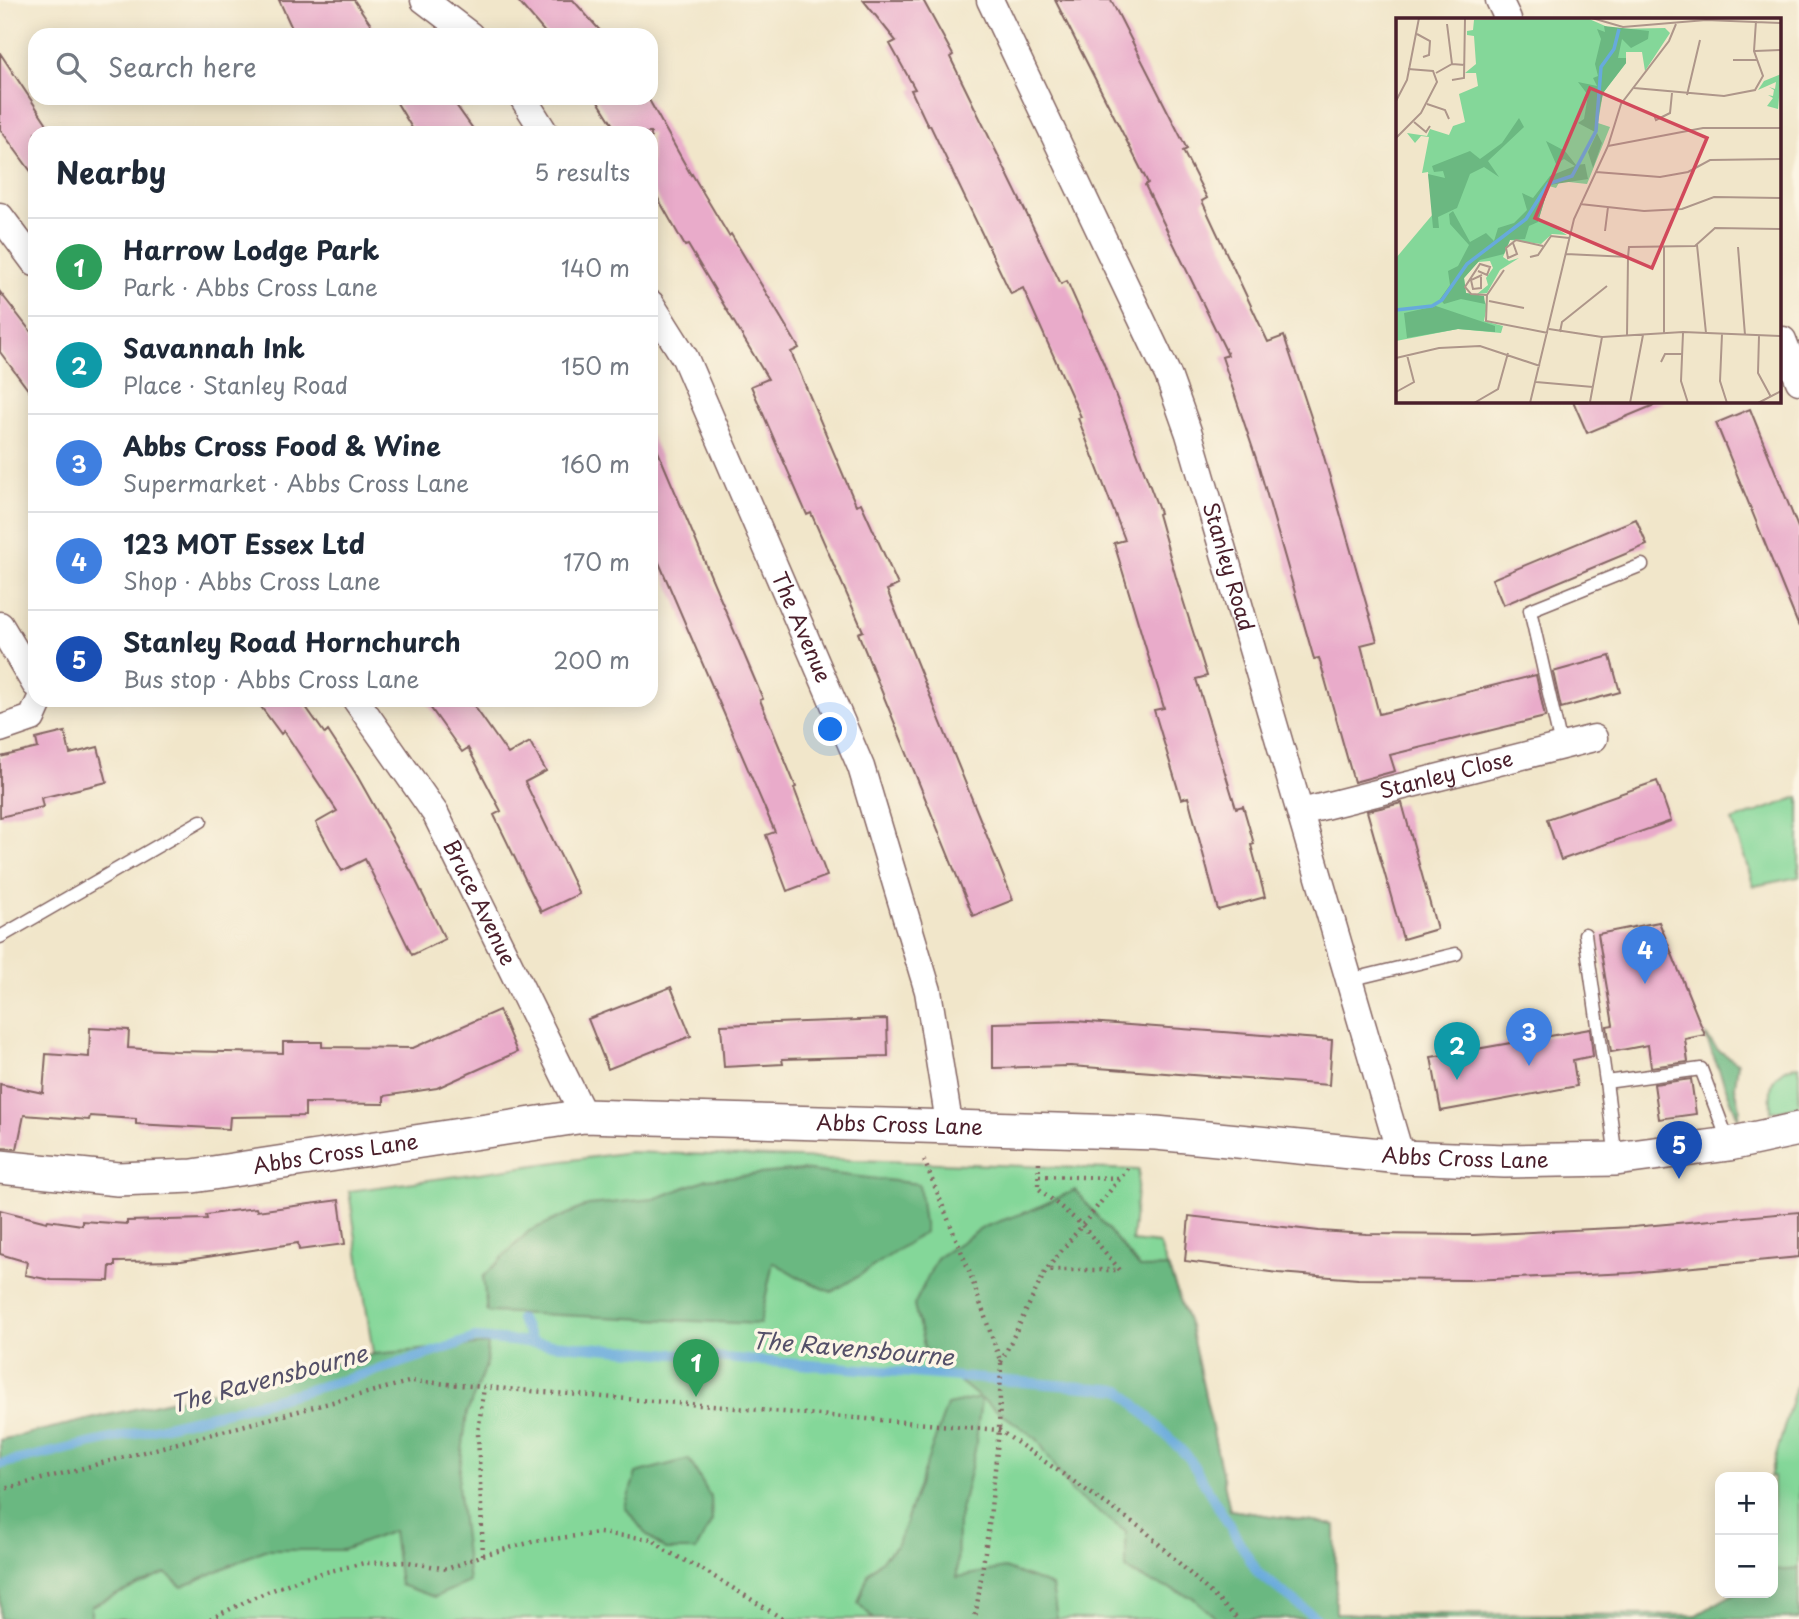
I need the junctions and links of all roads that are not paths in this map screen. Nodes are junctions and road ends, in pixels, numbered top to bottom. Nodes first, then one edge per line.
1 (424, 0) edge
2 (990, 0) edge
3 (1499, 0) edge
4 (1508, 18) edge
5 (461, 28) edge
6 (527, 105) edge
7 (541, 126) edge
8 (0, 216) edge
9 (28, 254) edge
10 (658, 315) edge
11 (1787, 339) edge
12 (1799, 381) edge
13 (1642, 565) dead end
14 (0, 625) edge
15 (28, 672) edge
16 (37, 707) edge
17 (361, 707) edge
18 (0, 729) edge
19 (1594, 738) dead end
20 (1560, 747) junction
21 (1301, 812) junction
22 (201, 821) dead end
23 (1584, 934) dead end
24 (0, 937) edge
25 (1456, 954) dead end
26 (1349, 980) junction
27 (1606, 1082) junction
28 (584, 1116) junction
29 (950, 1129) junction
30 (1799, 1129) edge
31 (1729, 1144) junction
32 (1401, 1157) junction
33 (1616, 1159) junction
34 (0, 1167) edge

1 - 5 street
2 - 21 street, Stanley Road
3 - 4 street
6 - 7 street
8 - 9 street
10 - 29 street, The Avenue
11 - 12 street
13 - 20 lane
14 - 15 street
16 - 18 street
17 - 28 street, Bruce Avenue
19 - 20 street, Stanley Close
20 - 21 street, Stanley Close
21 - 26 street, Stanley Road
22 - 24 lane
23 - 27 lane
25 - 26 lane
26 - 32 street, Stanley Road
27 - 31 lane
27 - 33 lane
28 - 29 street, Abbs Cross Lane
28 - 34 street, Abbs Cross Lane
29 - 32 street, Abbs Cross Lane
30 - 31 street, Abbs Cross Lane
31 - 33 street, Abbs Cross Lane
32 - 33 street, Abbs Cross Lane

